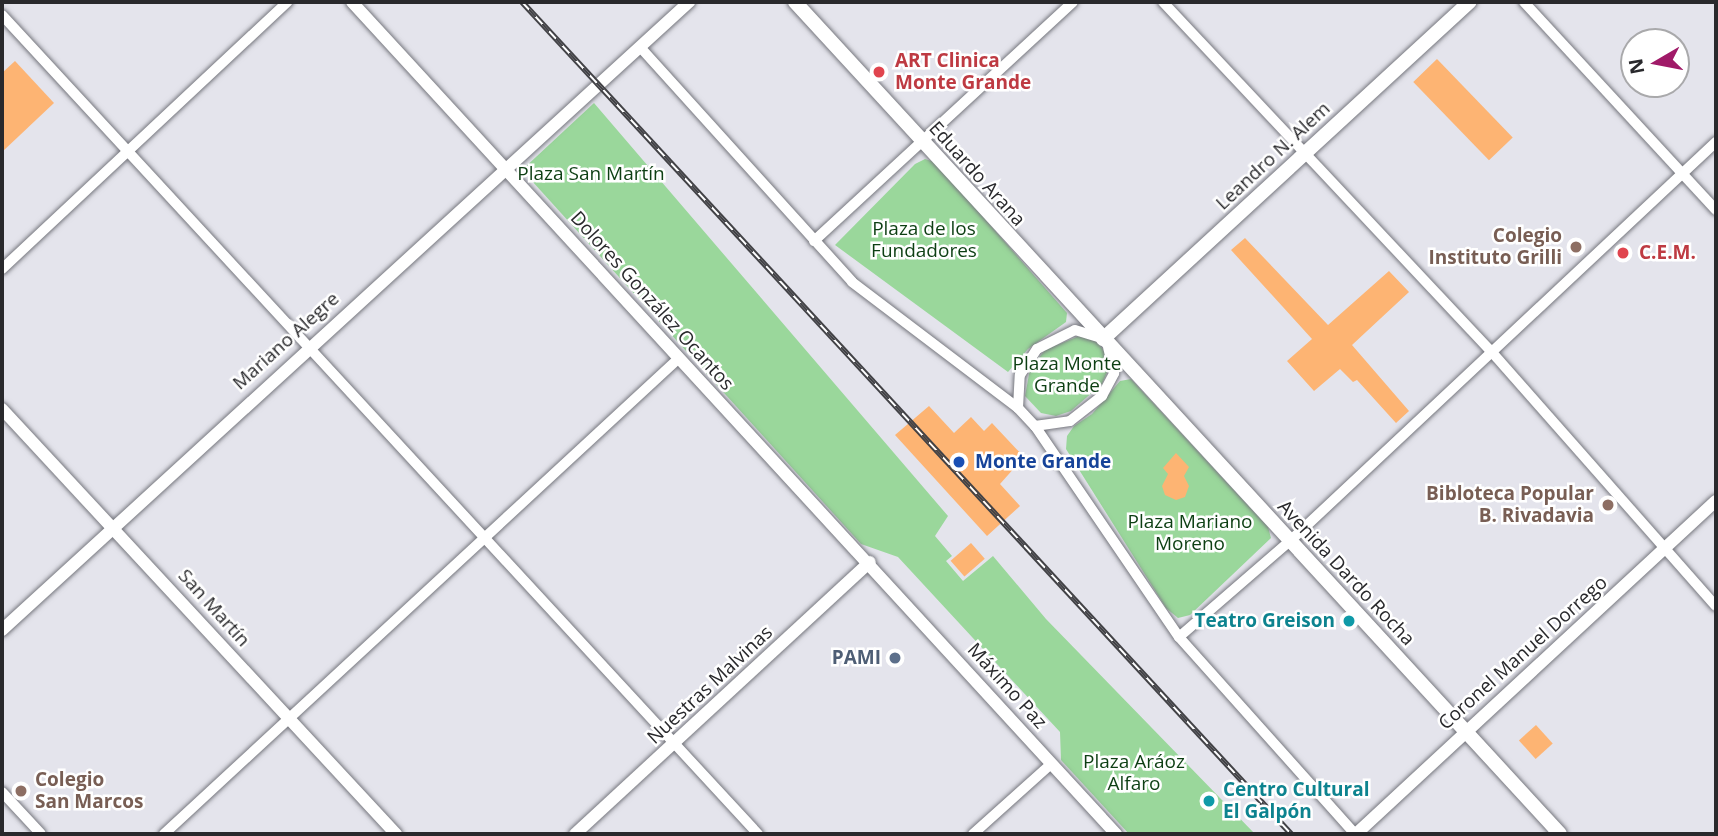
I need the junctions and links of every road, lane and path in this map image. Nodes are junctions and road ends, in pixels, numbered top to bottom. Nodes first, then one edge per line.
1 (287, 2) edge
2 (352, 2) edge
3 (689, 2) edge
4 (795, 2) edge
5 (1073, 2) edge
6 (1163, 2) edge
7 (1469, 2) edge
8 (1524, 2) edge
9 (2, 15) edge
10 (640, 47) junction
11 (922, 142) junction
12 (1716, 142) edge
13 (126, 149) junction
14 (1306, 152) junction
15 (507, 167) junction
16 (1682, 173) junction
17 (1716, 210) edge
18 (814, 242) junction
19 (2, 268) edge
20 (1103, 339) junction
21 (307, 347) junction
22 (1490, 351) junction
23 (678, 359) junction
24 (1018, 408) junction
25 (2, 409) edge
26 (1035, 426) junction
27 (1716, 502) edge
28 (114, 526) junction
29 (483, 539) junction
30 (1290, 541) junction
31 (1665, 550) junction
32 (870, 562) junction
33 (1716, 606) edge
34 (2, 630) edge
35 (1179, 637) junction
36 (289, 719) junction
37 (1465, 731) junction
38 (675, 744) junction
39 (1051, 764) junction
40 (2, 792) edge
41 (41, 834) edge
42 (164, 834) edge
43 (396, 834) edge
44 (575, 834) edge
45 (758, 834) edge
46 (973, 834) edge
47 (1116, 834) edge
48 (1356, 834) edge
49 (1560, 834) edge

1 - 13 street
2 - 15 street, Dolores González Ocantos
3 - 10 street, Mariano Alegre
4 - 11 main road, Eduardo Arana
5 - 11 street
6 - 14 street
7 - 14 main road, Leandro N. Alem
8 - 16 street
9 - 13 street
10 - 15 street, Mariano Alegre
10 - 18 street
11 - 18 street
11 - 20 main road, Eduardo Arana
12 - 16 street
13 - 19 street
13 - 21 street
14 - 20 main road, Leandro N. Alem
14 - 22 street
15 - 21 street, Mariano Alegre
15 - 23 street, Dolores González Ocantos
16 - 17 street
16 - 22 street
18 - 24 street
20 - 24 street
20 - 26 street
20 - 30 main road, Avenida Dardo Rocha
21 - 28 street, Mariano Alegre
21 - 29 street
22 - 30 street
22 - 31 street
23 - 29 street
23 - 32 street, Dolores González Ocantos
24 - 26 street
25 - 28 street, San Martín
26 - 35 street
27 - 31 street, Coronel Manuel Dorrego
28 - 34 street, Mariano Alegre
28 - 36 street, San Martín
29 - 36 street
29 - 38 street
30 - 35 street
30 - 37 main road, Avenida Dardo Rocha
31 - 33 street
31 - 37 street, Coronel Manuel Dorrego
32 - 38 street, Nuestras Malvinas
32 - 39 street, Máximo Paz
35 - 48 street
36 - 42 street
36 - 43 street, San Martín
37 - 48 street, Coronel Manuel Dorrego
37 - 49 main road, Avenida Dardo Rocha
38 - 44 street, Nuestras Malvinas
38 - 45 street
39 - 46 street
39 - 47 street, Máximo Paz
40 - 41 street

